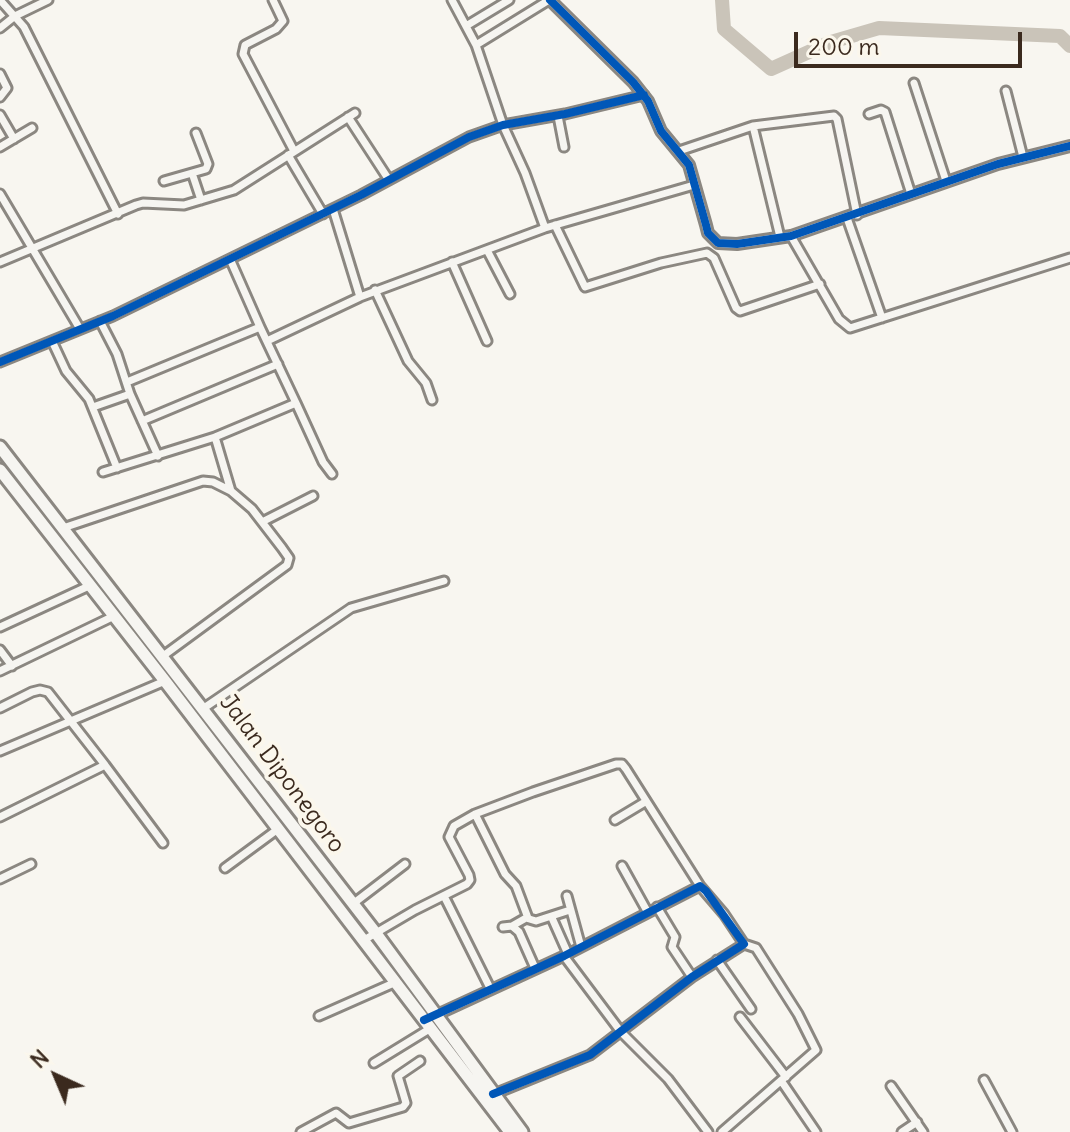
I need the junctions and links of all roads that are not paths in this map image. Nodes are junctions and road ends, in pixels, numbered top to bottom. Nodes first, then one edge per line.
1 (0, 0) edge
2 (48, 0) edge
3 (273, 0) edge
4 (452, 0) edge
5 (509, 0) edge
6 (550, 0) edge
7 (15, 16) junction
8 (466, 26) junction
9 (0, 28) edge
10 (476, 45) junction
11 (0, 74) edge
12 (914, 83) dead end
13 (1006, 91) dead end
14 (644, 95) junction
15 (0, 97) edge
16 (869, 114) dead end
17 (0, 115) edge
18 (558, 116) junction
19 (503, 125) junction
20 (753, 126) junction
21 (32, 128) dead end
22 (196, 133) dead end
23 (14, 139) junction
24 (1070, 146) edge
25 (0, 147) edge
26 (564, 147) dead end
27 (679, 151) junction
28 (291, 153) junction
29 (1023, 157) junction
30 (192, 173) junction
31 (389, 180) junction
32 (164, 181) dead end
33 (946, 181) junction
34 (694, 185) junction
35 (0, 194) edge
36 (911, 194) junction
37 (201, 200) junction
38 (333, 209) junction
39 (118, 214) junction
40 (323, 214) junction
41 (857, 215) junction
42 (847, 218) junction
43 (555, 225) junction
44 (545, 228) junction
45 (791, 236) junction
46 (780, 237) junction
47 (718, 243) junction
48 (33, 248) junction
49 (487, 250) junction
50 (711, 254) junction
51 (1070, 258) edge
52 (230, 259) junction
53 (0, 262) edge
54 (452, 262) junction
55 (820, 284) junction
56 (375, 290) junction
57 (510, 294) dead end
58 (360, 297) junction
59 (882, 318) junction
60 (100, 321) junction
61 (260, 327) junction
62 (80, 329) junction
63 (52, 341) junction
64 (267, 341) junction
65 (487, 341) dead end
66 (0, 361) edge
67 (278, 364) junction
68 (127, 382) junction
69 (130, 394) junction
70 (432, 400) dead end
71 (296, 403) junction
72 (93, 407) junction
73 (142, 421) junction
74 (215, 437) junction
75 (0, 447) edge
76 (158, 456) junction
77 (117, 468) junction
78 (0, 470) edge
79 (103, 472) dead end
80 (332, 474) dead end
81 (231, 491) junction
82 (313, 496) dead end
83 (262, 522) junction
84 (63, 528) junction
85 (444, 581) dead end
86 (91, 585) junction
87 (114, 616) junction
88 (0, 627) edge
89 (0, 650) edge
90 (163, 656) junction
91 (12, 666) junction
92 (0, 671) edge
93 (165, 681) junction
94 (0, 708) edge
95 (204, 708) junction
96 (71, 722) junction
97 (0, 751) edge
98 (105, 765) junction
99 (645, 802) junction
100 (475, 814) junction
101 (0, 817) edge
102 (615, 820) dead end
103 (278, 829) junction
104 (163, 843) dead end
105 (31, 864) dead end
106 (405, 864) dead end
107 (622, 866) dead end
108 (225, 868) dead end
109 (0, 879) edge
110 (700, 886) junction
111 (444, 896) junction
112 (567, 896) dead end
113 (354, 903) junction
114 (657, 907) junction
115 (570, 910) junction
116 (647, 911) junction
117 (528, 918) junction
118 (552, 918) junction
119 (375, 932) junction
120 (364, 940) junction
121 (744, 944) junction
122 (581, 947) junction
123 (566, 955) junction
124 (717, 960) junction
125 (535, 968) junction
126 (692, 977) junction
127 (396, 982) junction
128 (490, 988) junction
129 (751, 1009) dead end
130 (437, 1014) junction
131 (319, 1016) dead end
132 (740, 1017) dead end
133 (428, 1024) junction
134 (621, 1032) junction
135 (420, 1061) dead end
136 (374, 1063) dead end
137 (784, 1080) junction
138 (984, 1080) dead end
139 (891, 1086) dead end
140 (493, 1094) junction
141 (917, 1122) junction
142 (731, 1125) junction
143 (304, 1131) edge
144 (510, 1132) edge
145 (522, 1132) edge
146 (708, 1132) edge
147 (722, 1132) edge
148 (738, 1132) edge
149 (816, 1132) edge
150 (902, 1132) edge
151 (923, 1132) edge
152 (1012, 1132) edge

1 - 7 street
2 - 7 street
3 - 28 street
4 - 8 street
5 - 8 street
6 - 10 street
6 - 14 street
7 - 9 street
7 - 39 street
8 - 10 street
10 - 19 street
11 - 15 street
12 - 33 street
13 - 29 street
14 - 18 street
14 - 27 street
16 - 36 street
17 - 23 street
18 - 19 street
18 - 26 street
19 - 31 street
19 - 44 street
20 - 27 street
20 - 41 street
20 - 46 street
21 - 23 street
22 - 30 street
23 - 25 street
24 - 29 street
27 - 34 street
28 - 31 street
28 - 37 street
28 - 40 street
29 - 33 street
30 - 32 street
30 - 37 street
31 - 38 street
33 - 36 street
34 - 43 street
34 - 47 street
35 - 48 street
36 - 41 street
37 - 39 street
38 - 40 street
38 - 58 street
39 - 48 street
40 - 52 street
41 - 42 street
42 - 45 street
42 - 59 street
43 - 44 street
43 - 50 street
44 - 49 street
45 - 46 street
45 - 55 street
46 - 47 street
47 - 50 street
48 - 53 street
48 - 62 street
49 - 54 street
49 - 57 street
50 - 55 street
51 - 59 street
52 - 60 street
52 - 61 street
54 - 56 street
54 - 65 street
55 - 59 street
56 - 58 street
56 - 70 street
58 - 64 street
60 - 62 street
60 - 68 street
61 - 64 street
61 - 68 street
62 - 63 street
63 - 66 street
63 - 72 street
64 - 67 street
67 - 71 street
67 - 73 street
68 - 69 street
69 - 72 street
69 - 73 street
71 - 74 street
71 - 80 street
72 - 77 street
73 - 76 street
74 - 76 street
74 - 81 street
75 - 84 main road, Jalan Diponegoro
76 - 77 street
77 - 79 street
78 - 86 main road, Jalan Diponegoro
81 - 83 street
81 - 84 street
82 - 83 street
83 - 90 street
84 - 90 main road, Jalan Diponegoro
85 - 95 street
86 - 87 main road, Jalan Diponegoro
86 - 88 street
87 - 91 street
87 - 93 main road, Jalan Diponegoro
89 - 91 street
90 - 95 main road, Jalan Diponegoro
91 - 92 street
93 - 96 street
93 - 103 main road, Jalan Diponegoro
94 - 96 street
95 - 113 main road, Jalan Diponegoro
96 - 97 street
96 - 98 street
98 - 101 street
98 - 104 street
99 - 100 street
99 - 102 street
99 - 110 street
100 - 111 street
100 - 117 street
103 - 108 street
103 - 120 main road, Jalan Diponegoro
105 - 109 street
106 - 113 street
107 - 116 street
110 - 114 street
110 - 121 street
111 - 119 street
111 - 128 street
112 - 115 street
113 - 119 main road, Jalan Diponegoro
114 - 116 street
114 - 126 street
115 - 118 street
115 - 122 street
116 - 122 street
117 - 118 street
117 - 125 street
118 - 123 street
119 - 120 street
119 - 130 main road, Jalan Diponegoro
120 - 127 main road, Jalan Diponegoro
121 - 124 street
121 - 137 street
122 - 123 street
123 - 125 street
123 - 134 street
124 - 126 street
124 - 129 street
125 - 128 street
126 - 134 street
127 - 131 street
127 - 133 main road, Jalan Diponegoro
128 - 130 street
130 - 133 street
130 - 140 main road, Jalan Diponegoro
132 - 137 street
133 - 136 street
133 - 144 main road, Jalan Diponegoro
134 - 140 street
134 - 146 street
135 - 143 street
137 - 142 street
137 - 149 street
138 - 152 street
139 - 141 street
140 - 145 main road, Jalan Diponegoro
141 - 150 street
141 - 151 street
142 - 147 street
142 - 148 street

